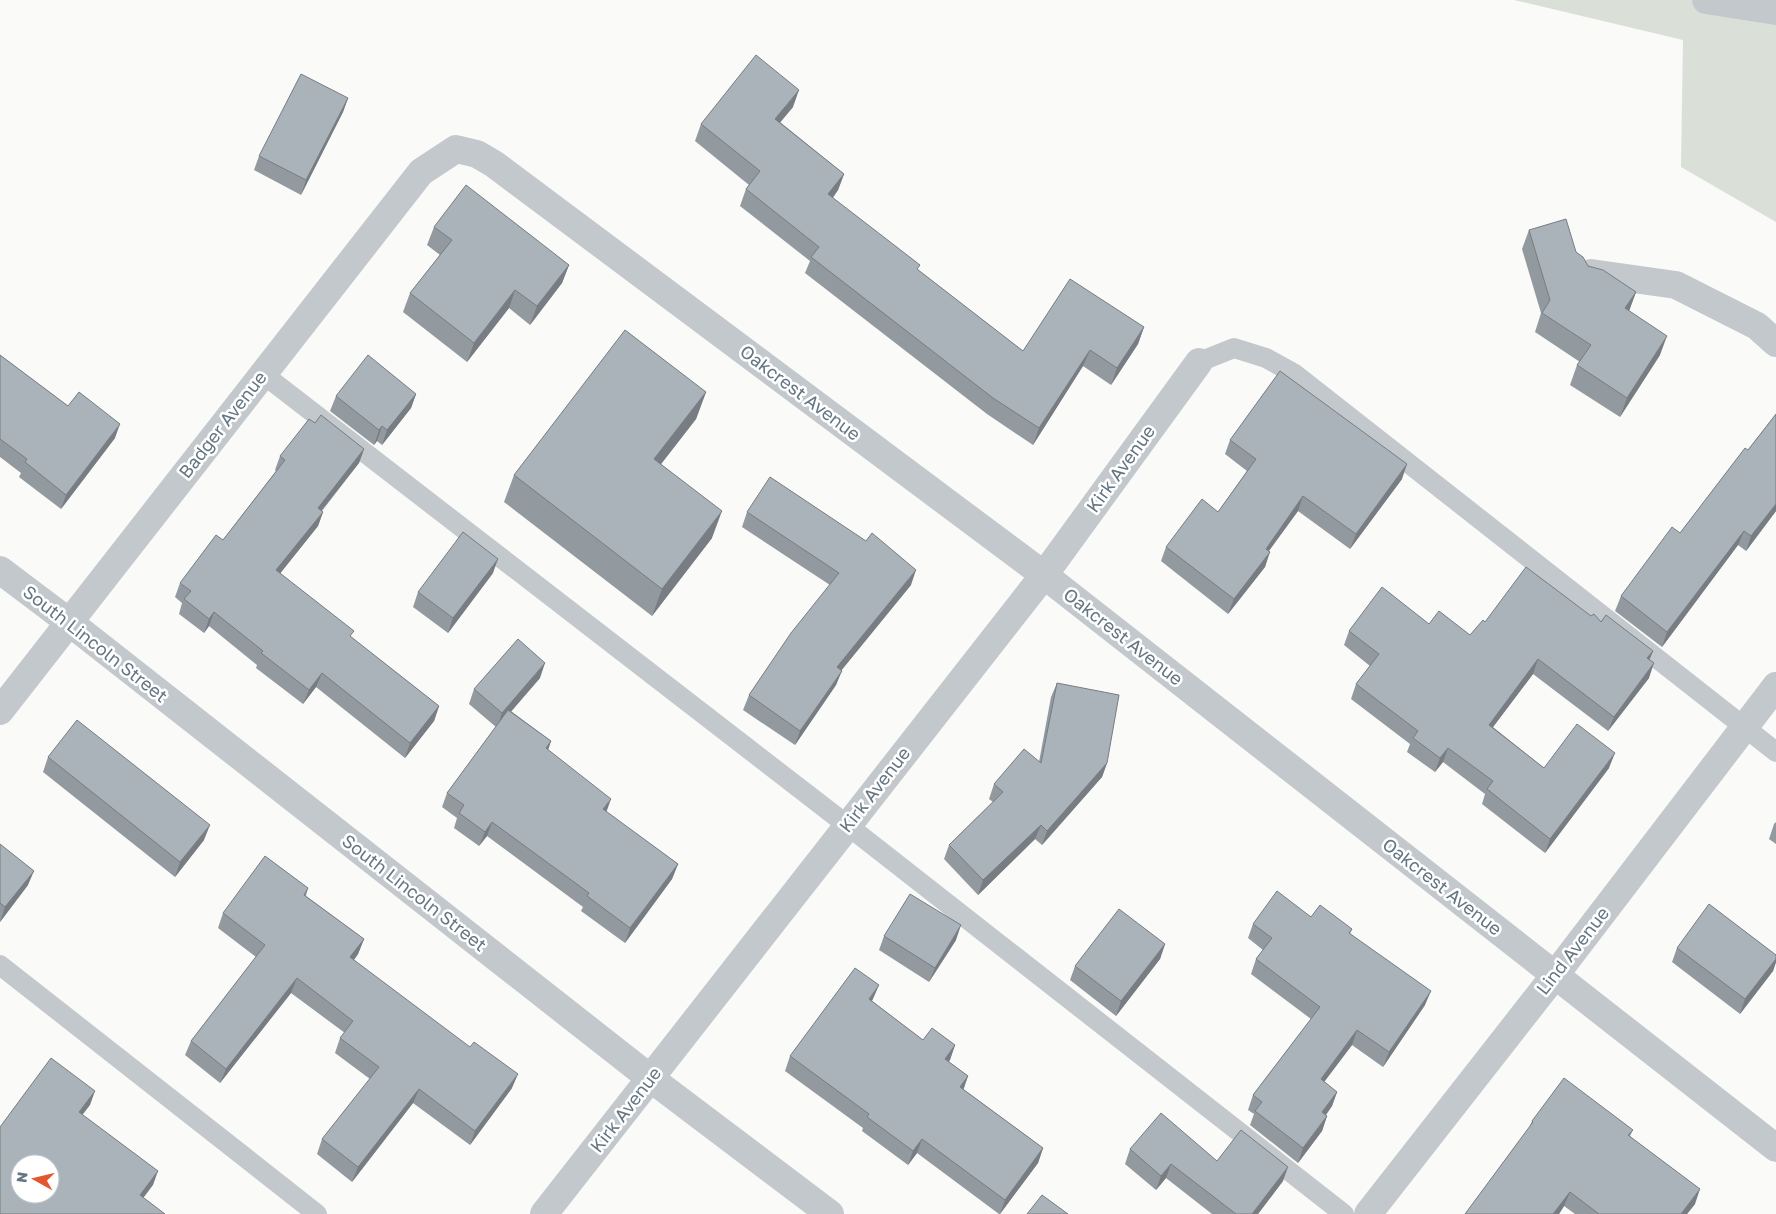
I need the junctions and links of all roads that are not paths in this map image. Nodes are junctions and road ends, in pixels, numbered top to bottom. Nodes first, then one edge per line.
1 (1706, 0) edge
2 (1776, 11) edge
3 (456, 149) joint
4 (1592, 273) edge
5 (1776, 343) edge
6 (1199, 362) joint
7 (263, 374) junction
8 (0, 570) edge
9 (1044, 575) junction
10 (69, 622) junction
11 (1776, 686) edge
12 (0, 711) edge
13 (1744, 728) junction
14 (1776, 752) edge
15 (848, 825) junction
16 (0, 965) edge
17 (1555, 975) junction
18 (650, 1078) junction
19 (1776, 1148) edge
20 (317, 1214) edge
21 (544, 1214) edge
22 (830, 1214) edge
23 (1344, 1214) edge
24 (1368, 1214) edge

1 - 2 street
3 - 7 street, Badger Avenue
3 - 9 street, Oakcrest Avenue
4 - 5 street
6 - 9 street, Kirk Avenue
6 - 13 lane
7 - 10 street, Badger Avenue
7 - 15 lane
8 - 10 street, South Lincoln Street
9 - 15 street, Kirk Avenue
9 - 17 street, Oakcrest Avenue
10 - 12 street, Badger Avenue
10 - 18 street, South Lincoln Street
11 - 13 street, Lind Avenue
13 - 14 lane
13 - 17 street, Lind Avenue
15 - 18 street, Kirk Avenue
15 - 23 lane
16 - 20 lane
17 - 19 street, Oakcrest Avenue
17 - 24 street, Lind Avenue
18 - 21 street, Kirk Avenue
18 - 22 street, South Lincoln Street

